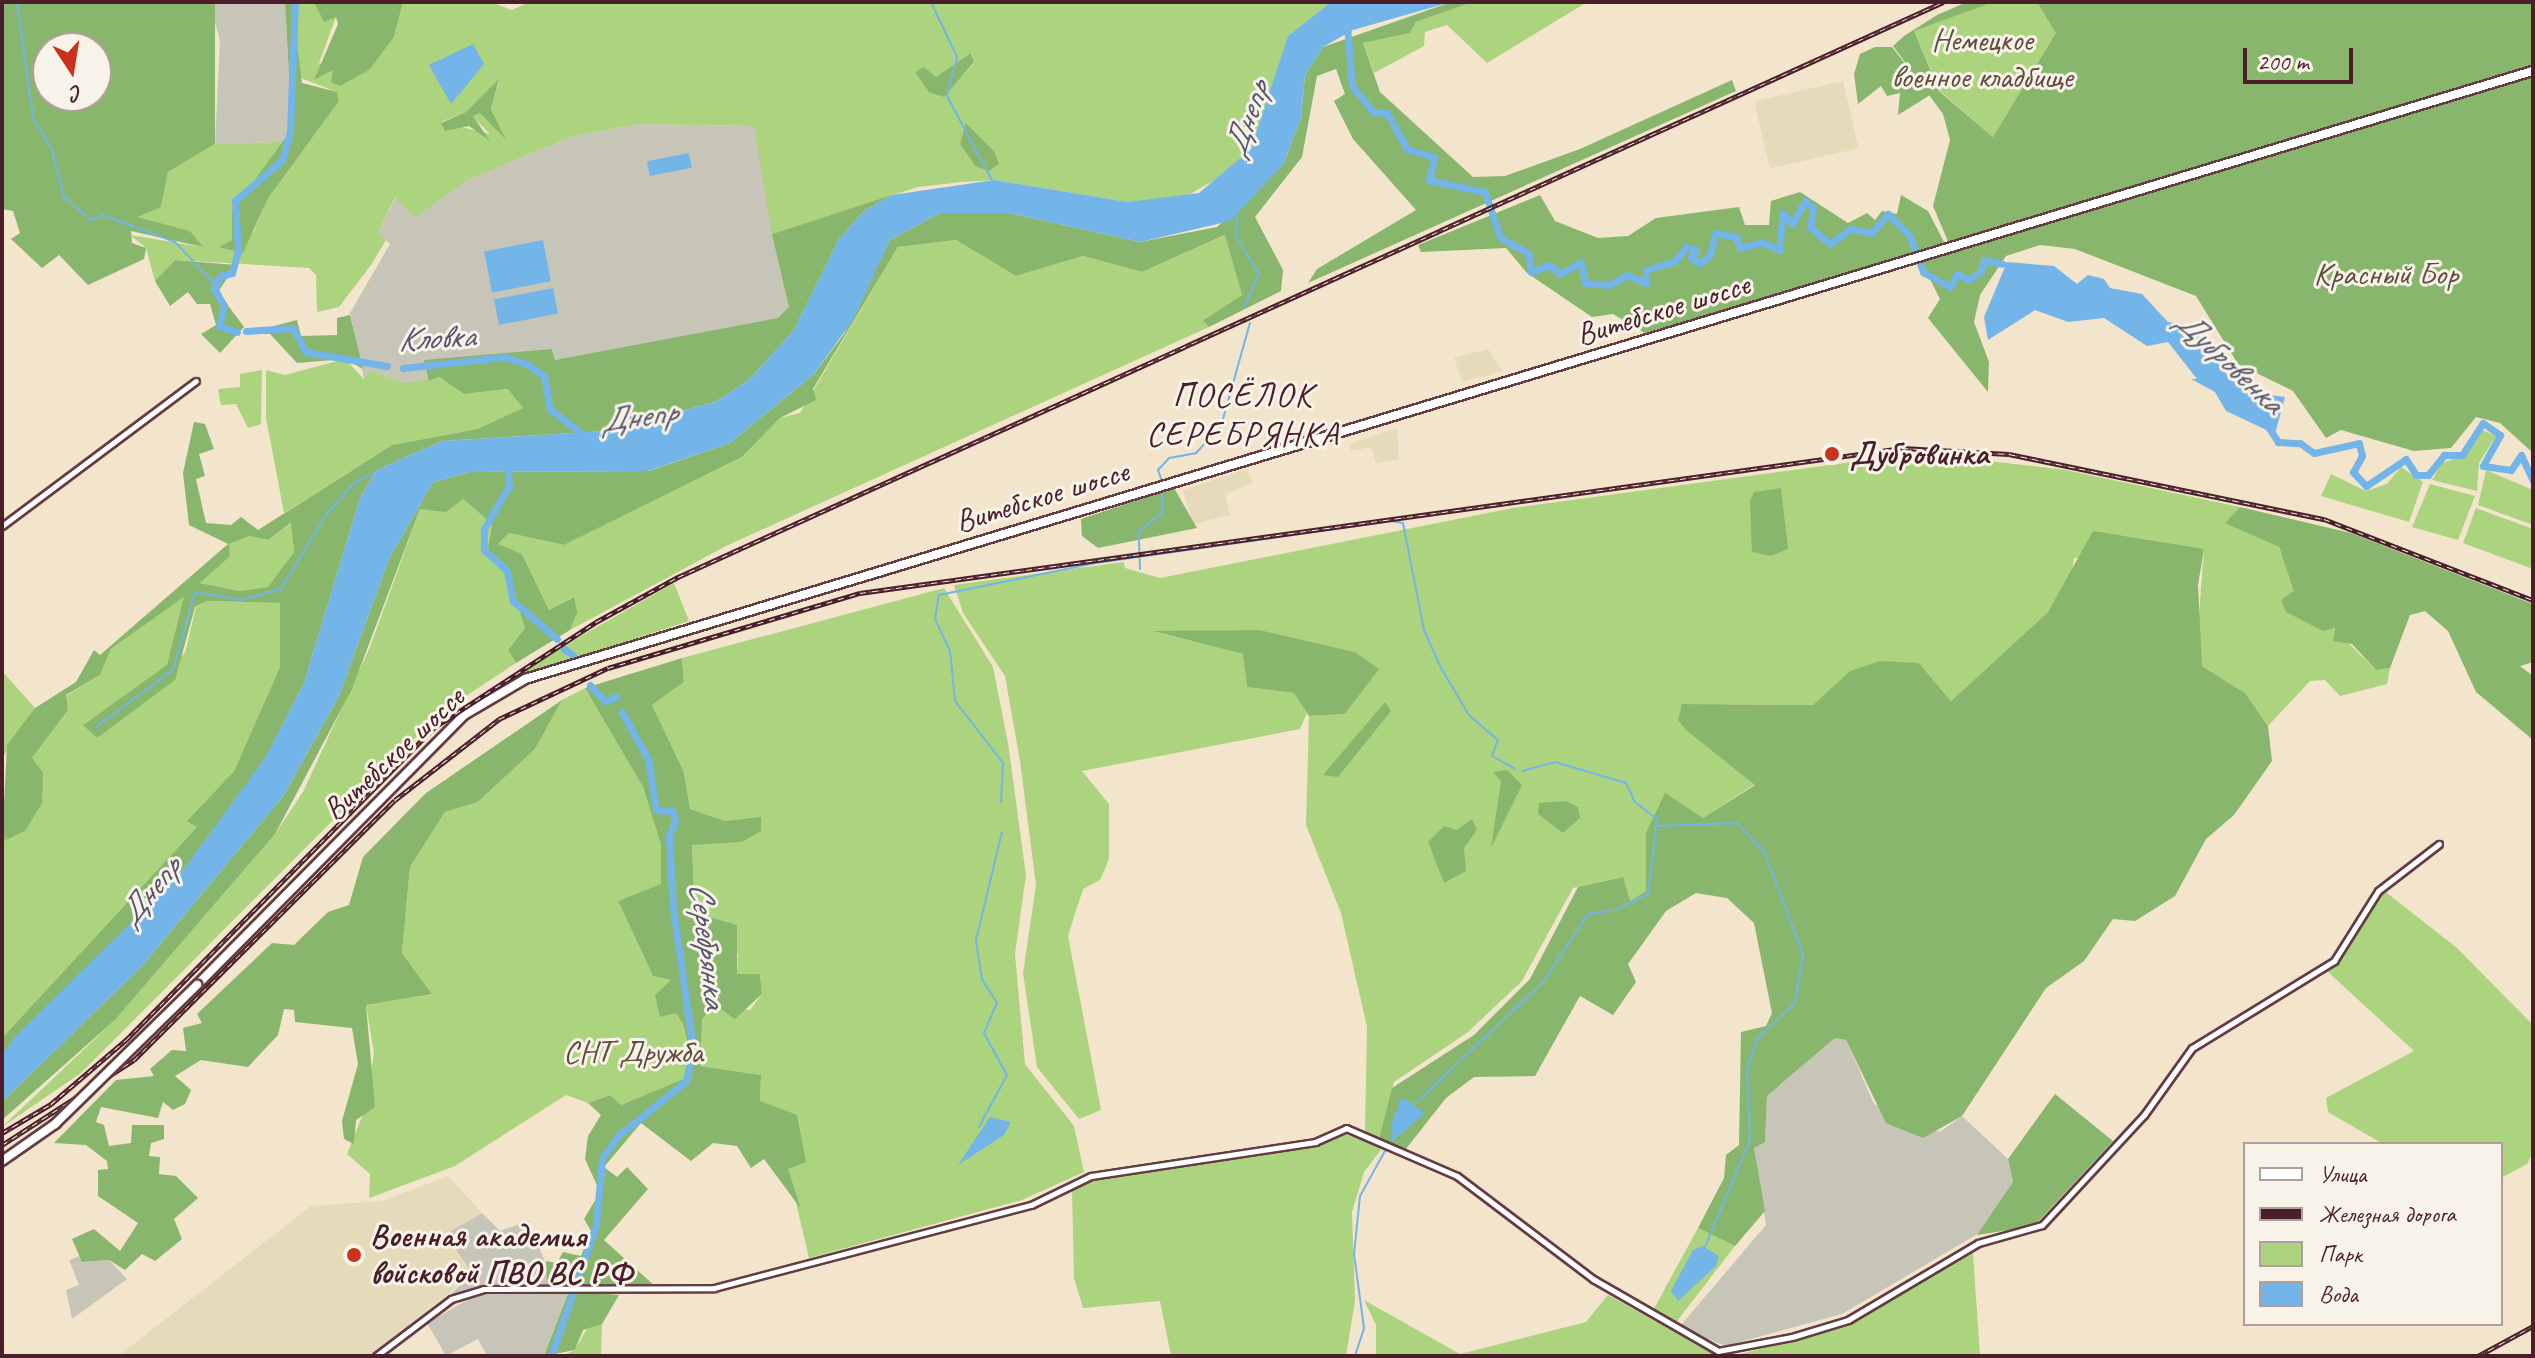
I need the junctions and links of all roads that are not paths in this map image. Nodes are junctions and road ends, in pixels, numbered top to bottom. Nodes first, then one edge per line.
1 (2533, 71) edge
2 (196, 381) dead end
3 (2, 526) edge
4 (2439, 844) dead end
5 (2, 1161) edge
6 (376, 1356) edge

1 - 5 main road, Витебское шоссе, bridge
2 - 3 street
4 - 6 street

